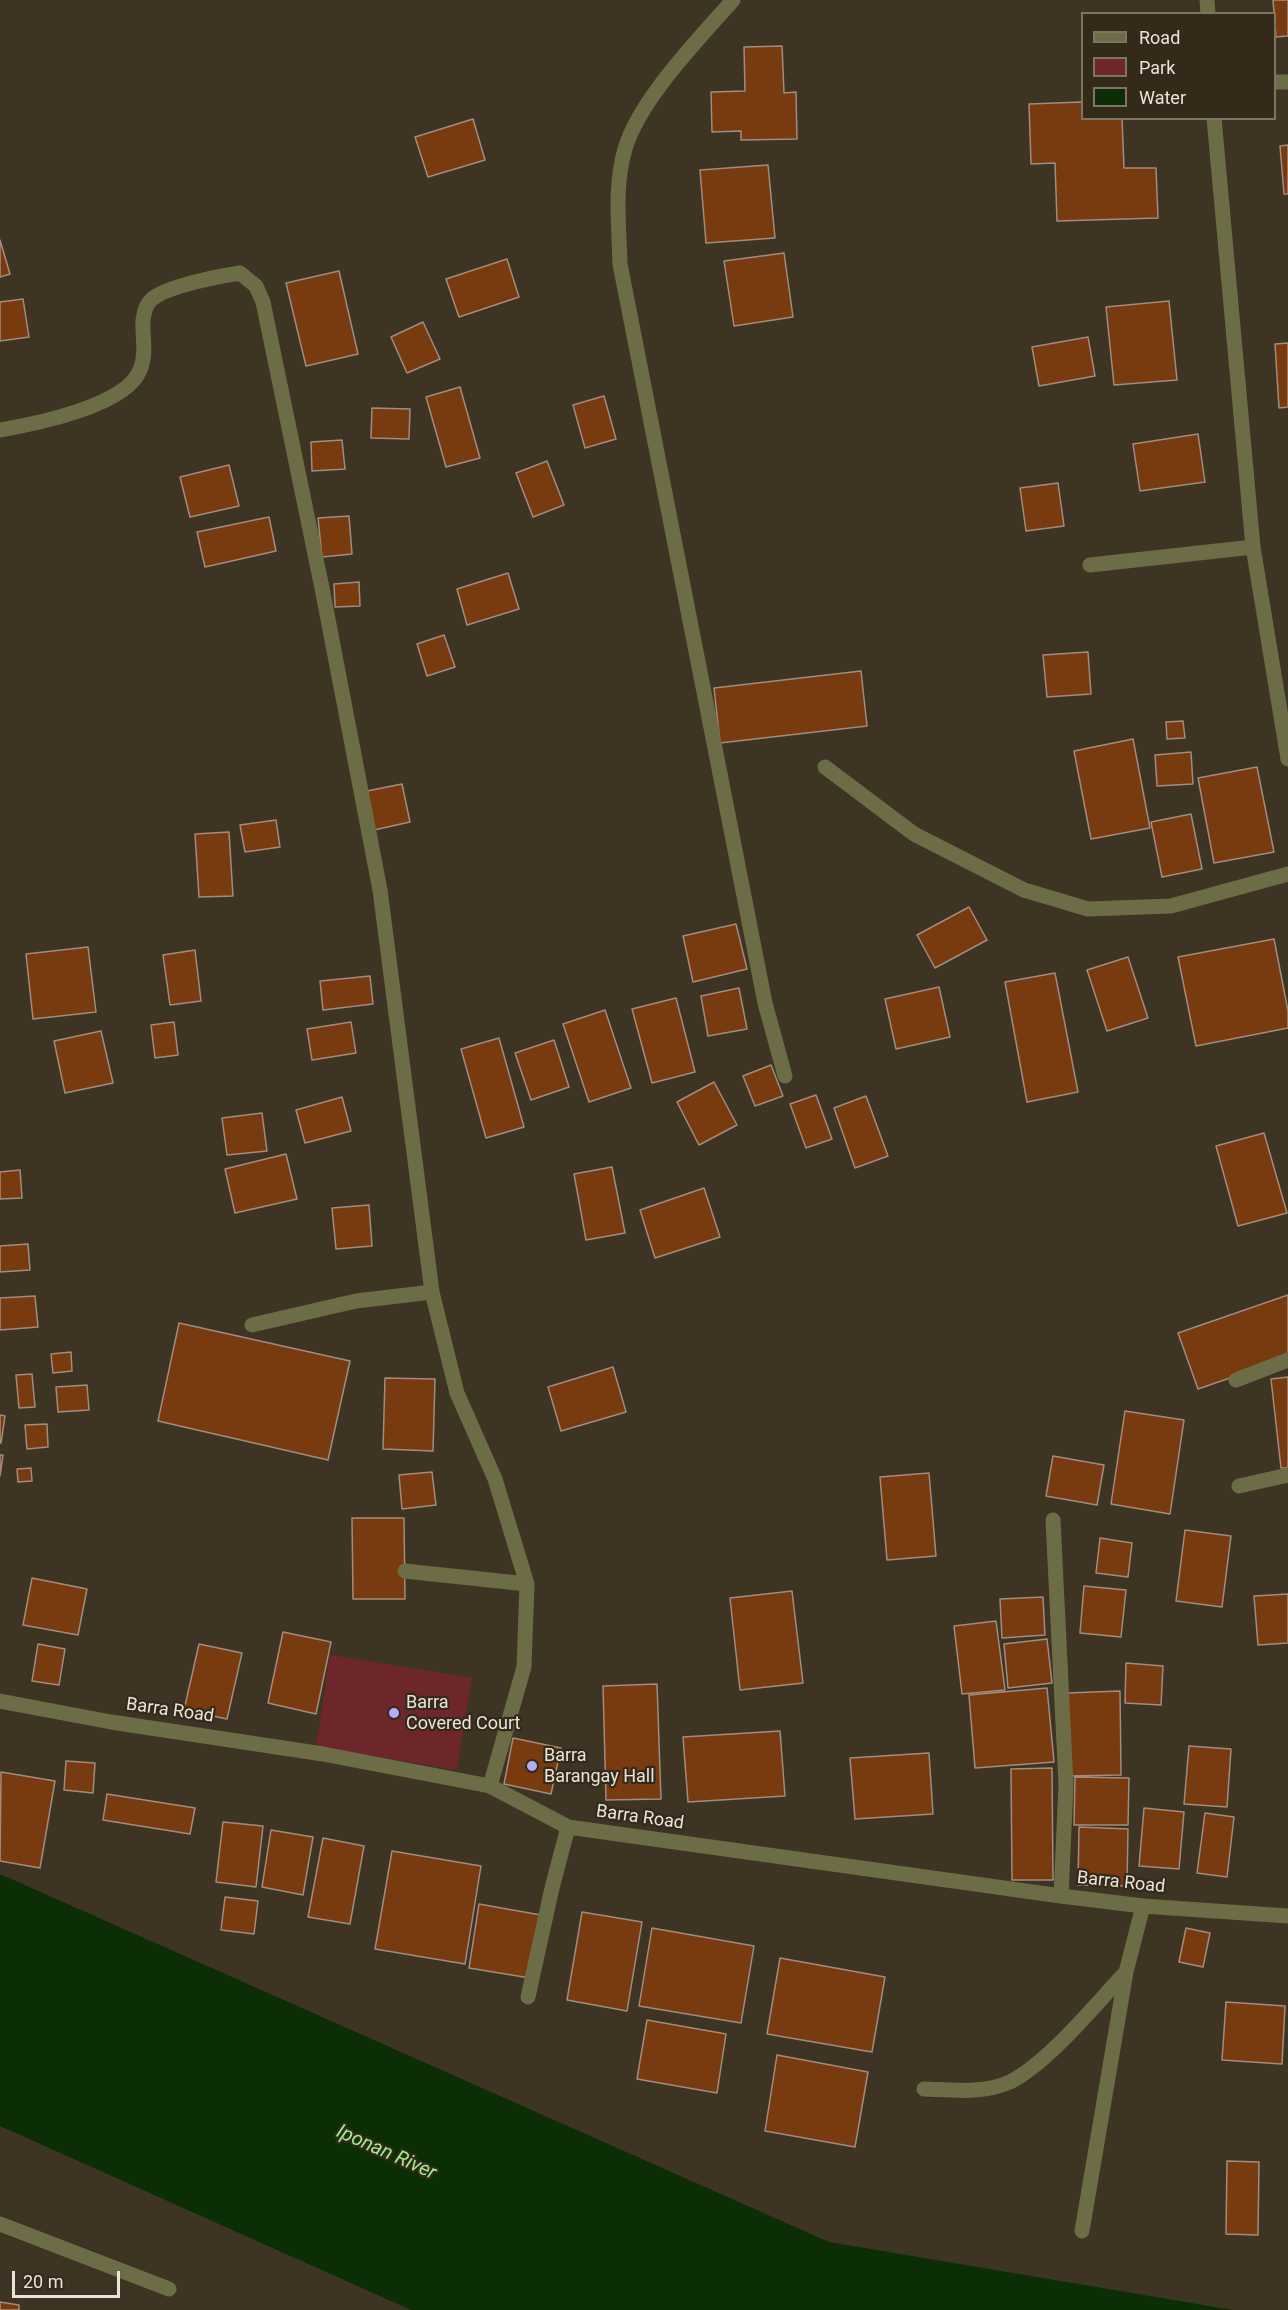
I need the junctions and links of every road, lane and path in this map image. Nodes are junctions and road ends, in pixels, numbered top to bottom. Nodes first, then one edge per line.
1 (733, 0) edge
2 (1214, 120) edge
3 (0, 430) edge
4 (1253, 547) junction
5 (1090, 565) dead end
6 (1288, 759) edge
7 (825, 767) dead end
8 (1288, 874) edge
9 (784, 1076) dead end
10 (432, 1292) junction
11 (252, 1325) dead end
12 (1288, 1360) edge
13 (1236, 1380) dead end
14 (1288, 1475) edge
15 (1239, 1486) dead end
16 (1053, 1520) dead end
17 (405, 1571) dead end
18 (527, 1584) junction
19 (0, 1701) edge
20 (490, 1786) junction
21 (568, 1827) junction
22 (1061, 1896) junction
23 (1143, 1906) junction
24 (1288, 1916) edge
25 (1126, 1972) junction
26 (528, 1997) dead end
27 (924, 2089) dead end
28 (0, 2224) edge
29 (1082, 2231) dead end
30 (169, 2289) dead end

1 - 9 street
2 - 4 street
3 - 10 street
4 - 5 street
4 - 6 street
7 - 8 street
10 - 11 street
10 - 18 street
12 - 13 street
14 - 15 street
16 - 22 street
17 - 18 street
18 - 20 street
19 - 20 street, Barra Road
20 - 21 street, Barra Road
21 - 22 street, Barra Road
21 - 26 street
22 - 23 street, Barra Road
23 - 24 street, Barra Road
23 - 25 street
25 - 27 street
25 - 29 street
28 - 30 street

